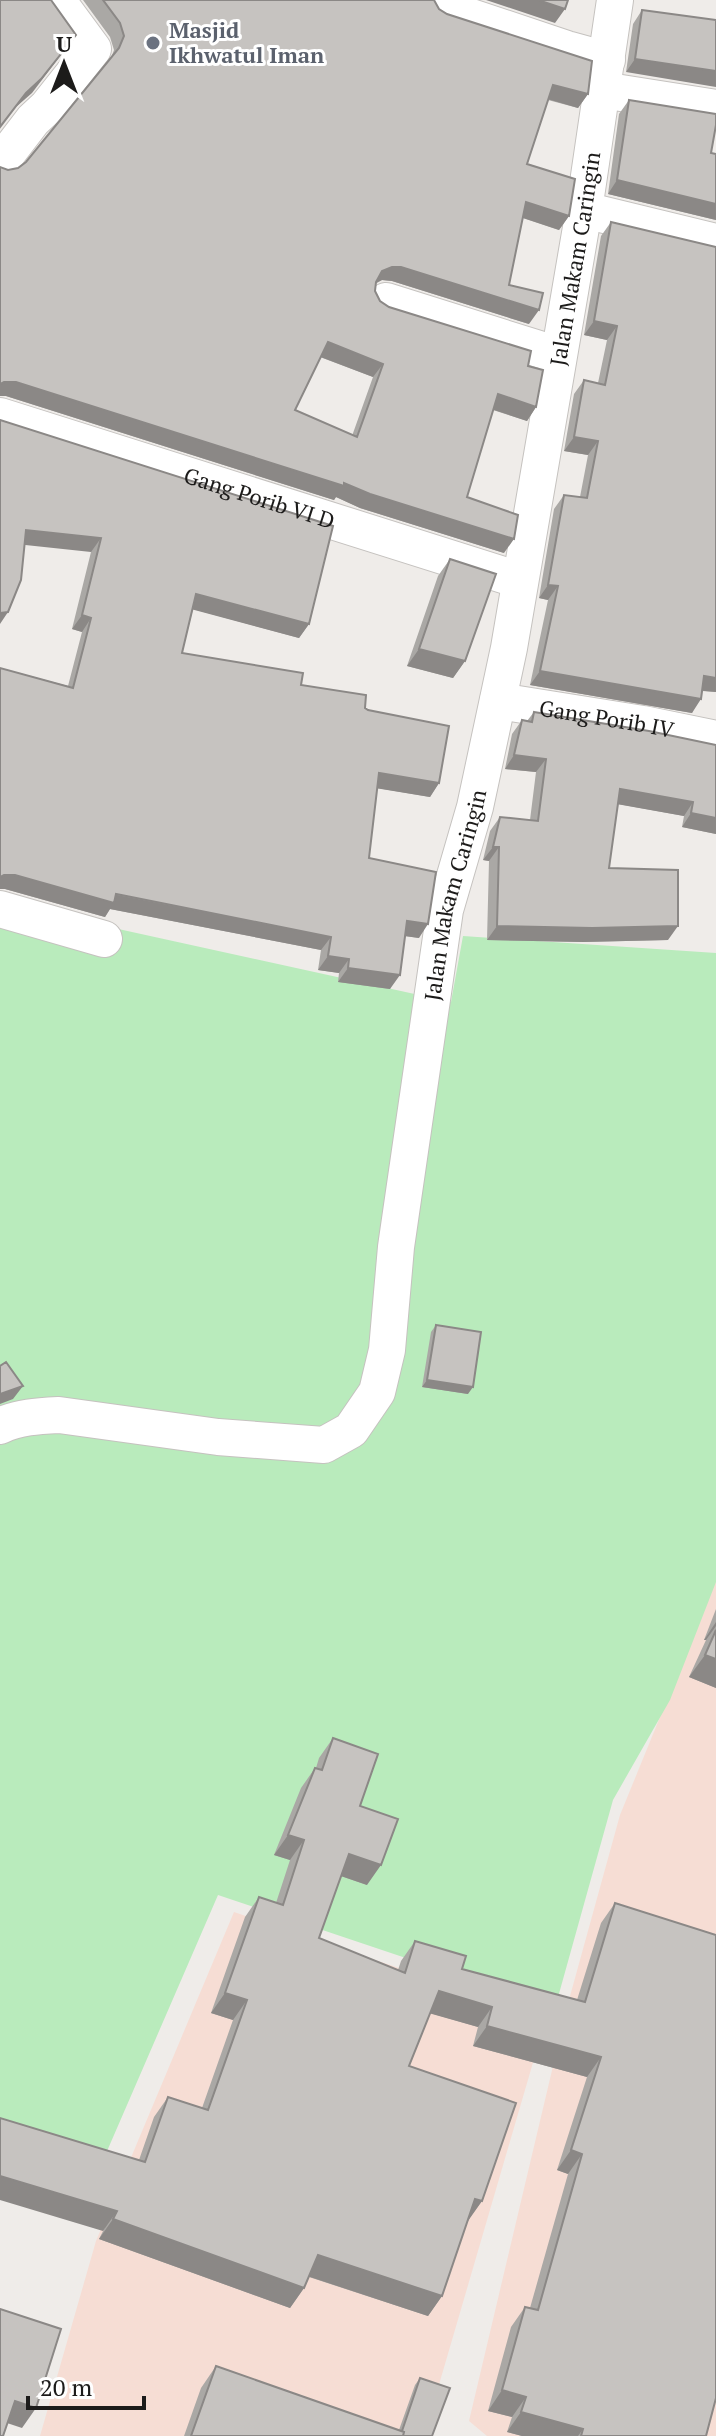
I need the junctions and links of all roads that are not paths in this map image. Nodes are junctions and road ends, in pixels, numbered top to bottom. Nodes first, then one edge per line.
1 (57, 0) edge
2 (615, 0) edge
3 (444, 8) edge
4 (605, 75) junction
5 (716, 108) edge
6 (0, 163) edge
7 (584, 210) junction
8 (716, 242) edge
9 (386, 301) edge
10 (558, 355) junction
11 (0, 416) edge
12 (519, 580) junction
13 (498, 701) junction
14 (716, 739) edge
15 (0, 909) edge
16 (104, 939) dead end
17 (0, 1426) edge

1 - 6 street
2 - 4 street, Jalan Makam Caringin
3 - 4 street
4 - 5 street
4 - 7 street, Jalan Makam Caringin
7 - 8 street
7 - 10 street, Jalan Makam Caringin
9 - 10 street
10 - 12 street, Jalan Makam Caringin
11 - 12 street, Gang Porib VI D
12 - 13 street, Jalan Makam Caringin
13 - 14 street, Gang Porib IV
13 - 17 street, Jalan Makam Caringin
15 - 16 street

